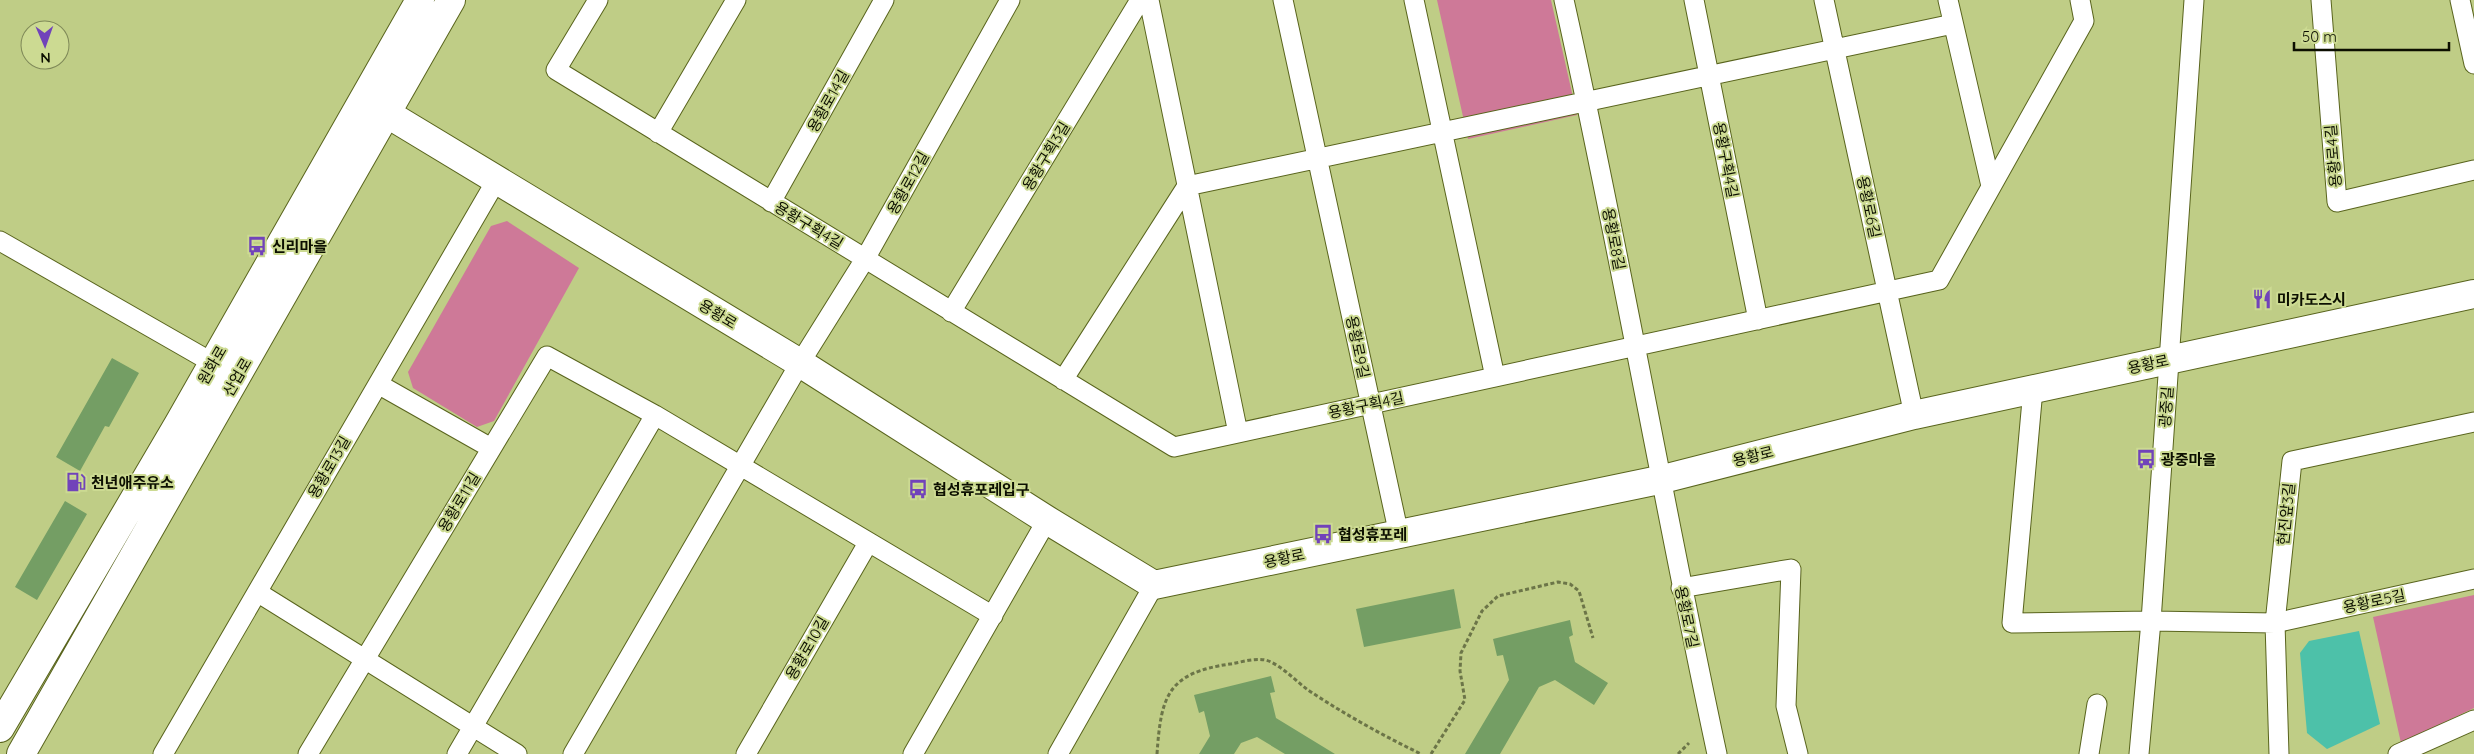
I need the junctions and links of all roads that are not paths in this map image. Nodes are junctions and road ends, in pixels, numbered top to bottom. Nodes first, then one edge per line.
1 (420, 0) edge
2 (450, 0) edge
3 (598, 0) edge
4 (736, 0) edge
5 (884, 0) edge
6 (1010, 0) edge
7 (1140, 0) edge
8 (1149, 0) edge
9 (1283, 0) edge
10 (1414, 0) edge
11 (1564, 0) edge
12 (1694, 0) edge
13 (1824, 0) edge
14 (1948, 0) edge
15 (2080, 0) edge
16 (2194, 0) edge
17 (2321, 0) edge
18 (2460, 0) edge
19 (1953, 24) junction
20 (1835, 49) junction
21 (2474, 64) edge
22 (1709, 76) junction
23 (1586, 102) junction
24 (386, 113) junction
25 (1442, 132) junction
26 (658, 133) junction
27 (1318, 158) junction
28 (2474, 170) edge
29 (496, 181) junction
30 (1187, 186) junction
31 (1991, 186) junction
32 (771, 202) junction
33 (0, 241) edge
34 (865, 259) junction
35 (1887, 291) junction
36 (2474, 294) edge
37 (951, 312) junction
38 (1758, 320) junction
39 (1636, 346) junction
40 (2170, 359) junction
41 (213, 363) junction
42 (800, 363) junction
43 (1495, 377) junction
44 (1063, 380) junction
45 (378, 384) junction
46 (2033, 389) junction
47 (1371, 404) junction
48 (654, 415) junction
49 (1914, 415) junction
50 (2474, 422) edge
51 (1238, 433) junction
52 (491, 448) junction
53 (740, 467) junction
54 (1659, 480) junction
55 (1047, 520) junction
56 (1399, 535) junction
57 (868, 543) junction
58 (2474, 579) edge
59 (1154, 585) junction
60 (1681, 588) junction
61 (257, 592) junction
62 (993, 616) junction
63 (2151, 621) junction
64 (2274, 623) junction
65 (365, 659) junction
66 (2097, 704) dead end
67 (2474, 720) edge
68 (474, 725) junction
69 (0, 728) edge
70 (21, 754) edge
71 (163, 754) edge
72 (308, 754) edge
73 (457, 754) edge
74 (517, 754) edge
75 (572, 754) edge
76 (746, 754) edge
77 (913, 754) edge
78 (1058, 754) edge
79 (1717, 754) edge
80 (1798, 754) edge
81 (2089, 754) edge
82 (2139, 754) edge
83 (2279, 754) edge
84 (2398, 754) edge

1 - 41 street, 원화로
2 - 24 street, 산업로
3 - 26 street, 용황구획4길
4 - 26 street
5 - 32 street, 용황로14길
6 - 34 street, 용황로12길
7 - 37 street, 용황구획3길
8 - 30 street
9 - 27 street, 용황로9길
10 - 25 street
11 - 23 street, 용황로8길
12 - 22 street, 용황구획4길
13 - 20 street, 용황로6길
14 - 19 street
15 - 31 street, 용황구획4길
16 - 40 street, 광중길
17 - 28 street, 용황로4길
18 - 21 street
19 - 20 street
19 - 31 street
20 - 22 street
20 - 35 street, 용황로6길
22 - 23 street
22 - 38 street, 용황구획4길
23 - 25 street
23 - 39 street, 용황로8길
24 - 29 street, 용황로
24 - 70 street, 산업로
25 - 27 street
25 - 43 street
26 - 32 street, 용황구획4길
27 - 30 street
27 - 47 street, 용황로9길
29 - 42 street, 용황로
29 - 45 street, 용황로13길
30 - 44 street
30 - 51 street
31 - 35 street, 용황구획4길
32 - 34 street, 용황구획4길
33 - 41 street
34 - 37 street, 용황구획4길
34 - 42 street, 용황로12길
35 - 38 street, 용황구획4길
35 - 49 street, 용황로6길
36 - 40 street, 용황로
37 - 44 street, 용황구획4길
38 - 39 street, 용황구획4길
39 - 43 street, 용황구획4길
39 - 54 street, 용황로8길
40 - 46 street, 용황로
40 - 63 street, 광중길
41 - 69 street, 원화로
42 - 53 street
42 - 55 street, 용황로
43 - 47 street, 용황구획4길
44 - 51 street, 용황구획4길
45 - 52 street
45 - 61 street, 용황로13길
46 - 49 street, 용황로
46 - 63 street, 용황로5길
47 - 51 street, 용황구획4길
47 - 56 street, 용황로9길
48 - 52 street, 용황로11길
48 - 53 street, 용황로11길
48 - 68 street
49 - 54 street, 용황로
50 - 64 street, 현진앞3길
52 - 65 street, 용황로11길
53 - 57 street
53 - 75 street
54 - 56 street, 용황로
54 - 60 street, 용황로7길
55 - 59 street, 용황로
55 - 62 street
56 - 59 street, 용황로
57 - 62 street
57 - 76 street, 용황로10길
58 - 64 street, 용황로5길
59 - 78 street
60 - 79 street, 용황로7길
60 - 80 street
61 - 65 street
61 - 71 street, 용황로13길
62 - 77 street
63 - 64 street, 용황로5길
63 - 82 street, 광중길
64 - 83 street, 현진앞3길
65 - 68 street
65 - 72 street, 용황로11길
66 - 81 street
67 - 84 street
68 - 73 street
68 - 74 street

